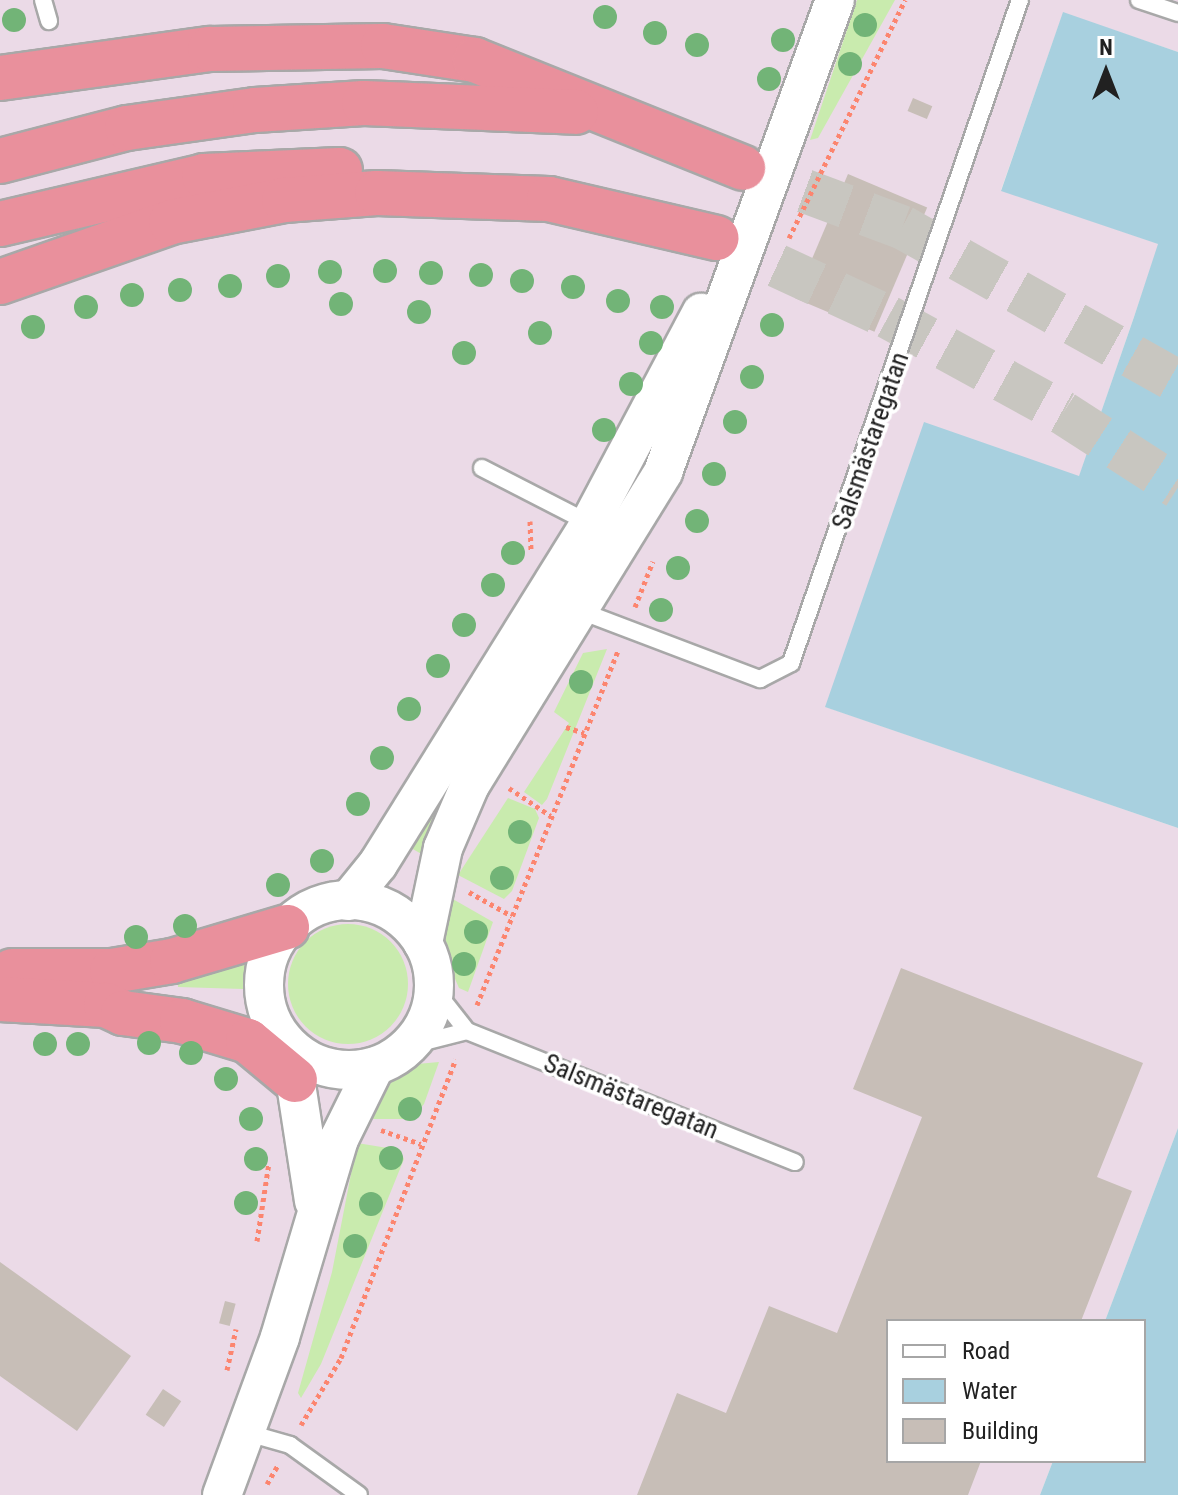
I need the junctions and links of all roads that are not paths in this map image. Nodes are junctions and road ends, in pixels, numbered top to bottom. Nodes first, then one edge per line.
1 (43, 0) edge
2 (835, 0) edge
3 (1020, 0) edge
4 (1139, 0) edge
5 (1178, 13) edge
6 (49, 21) dead end
7 (0, 78) edge
8 (616, 115) junction
9 (0, 161) edge
10 (743, 168) tunnel mouth
11 (609, 212) junction
12 (0, 224) edge
13 (732, 236) junction
14 (0, 282) edge
15 (482, 468) dead end
16 (605, 532) junction
17 (578, 610) junction
18 (348, 901) junction
19 (287, 927) junction
20 (423, 943) junction
21 (0, 971) edge
22 (434, 989) junction
23 (0, 999) edge
24 (106, 1005) junction
25 (467, 1031) junction
26 (408, 1046) junction
27 (286, 1048) junction
28 (375, 1066) junction
29 (795, 1162) dead end
30 (316, 1212) junction
31 (248, 1433) junction
32 (222, 1495) edge
33 (359, 1495) edge

1 - 6 lane
2 - 13 street
3 - 17 lane, Salsmästaregatan
4 - 5 lane
7 - 8 highway
8 - 9 highway
8 - 10 highway
11 - 12 highway
11 - 13 highway
11 - 14 highway
13 - 16 street
15 - 16 lane
16 - 17 street
16 - 18 street
17 - 20 street
18 - 19 street
18 - 20 street
19 - 21 highway
19 - 27 street
20 - 22 street
22 - 25 lane
22 - 26 street
23 - 24 highway
24 - 27 highway
24 - 27 highway
25 - 26 lane
25 - 29 lane, Salsmästaregatan
26 - 28 street
27 - 28 street
27 - 30 street
28 - 30 street
30 - 31 street
31 - 32 street
31 - 33 lane

